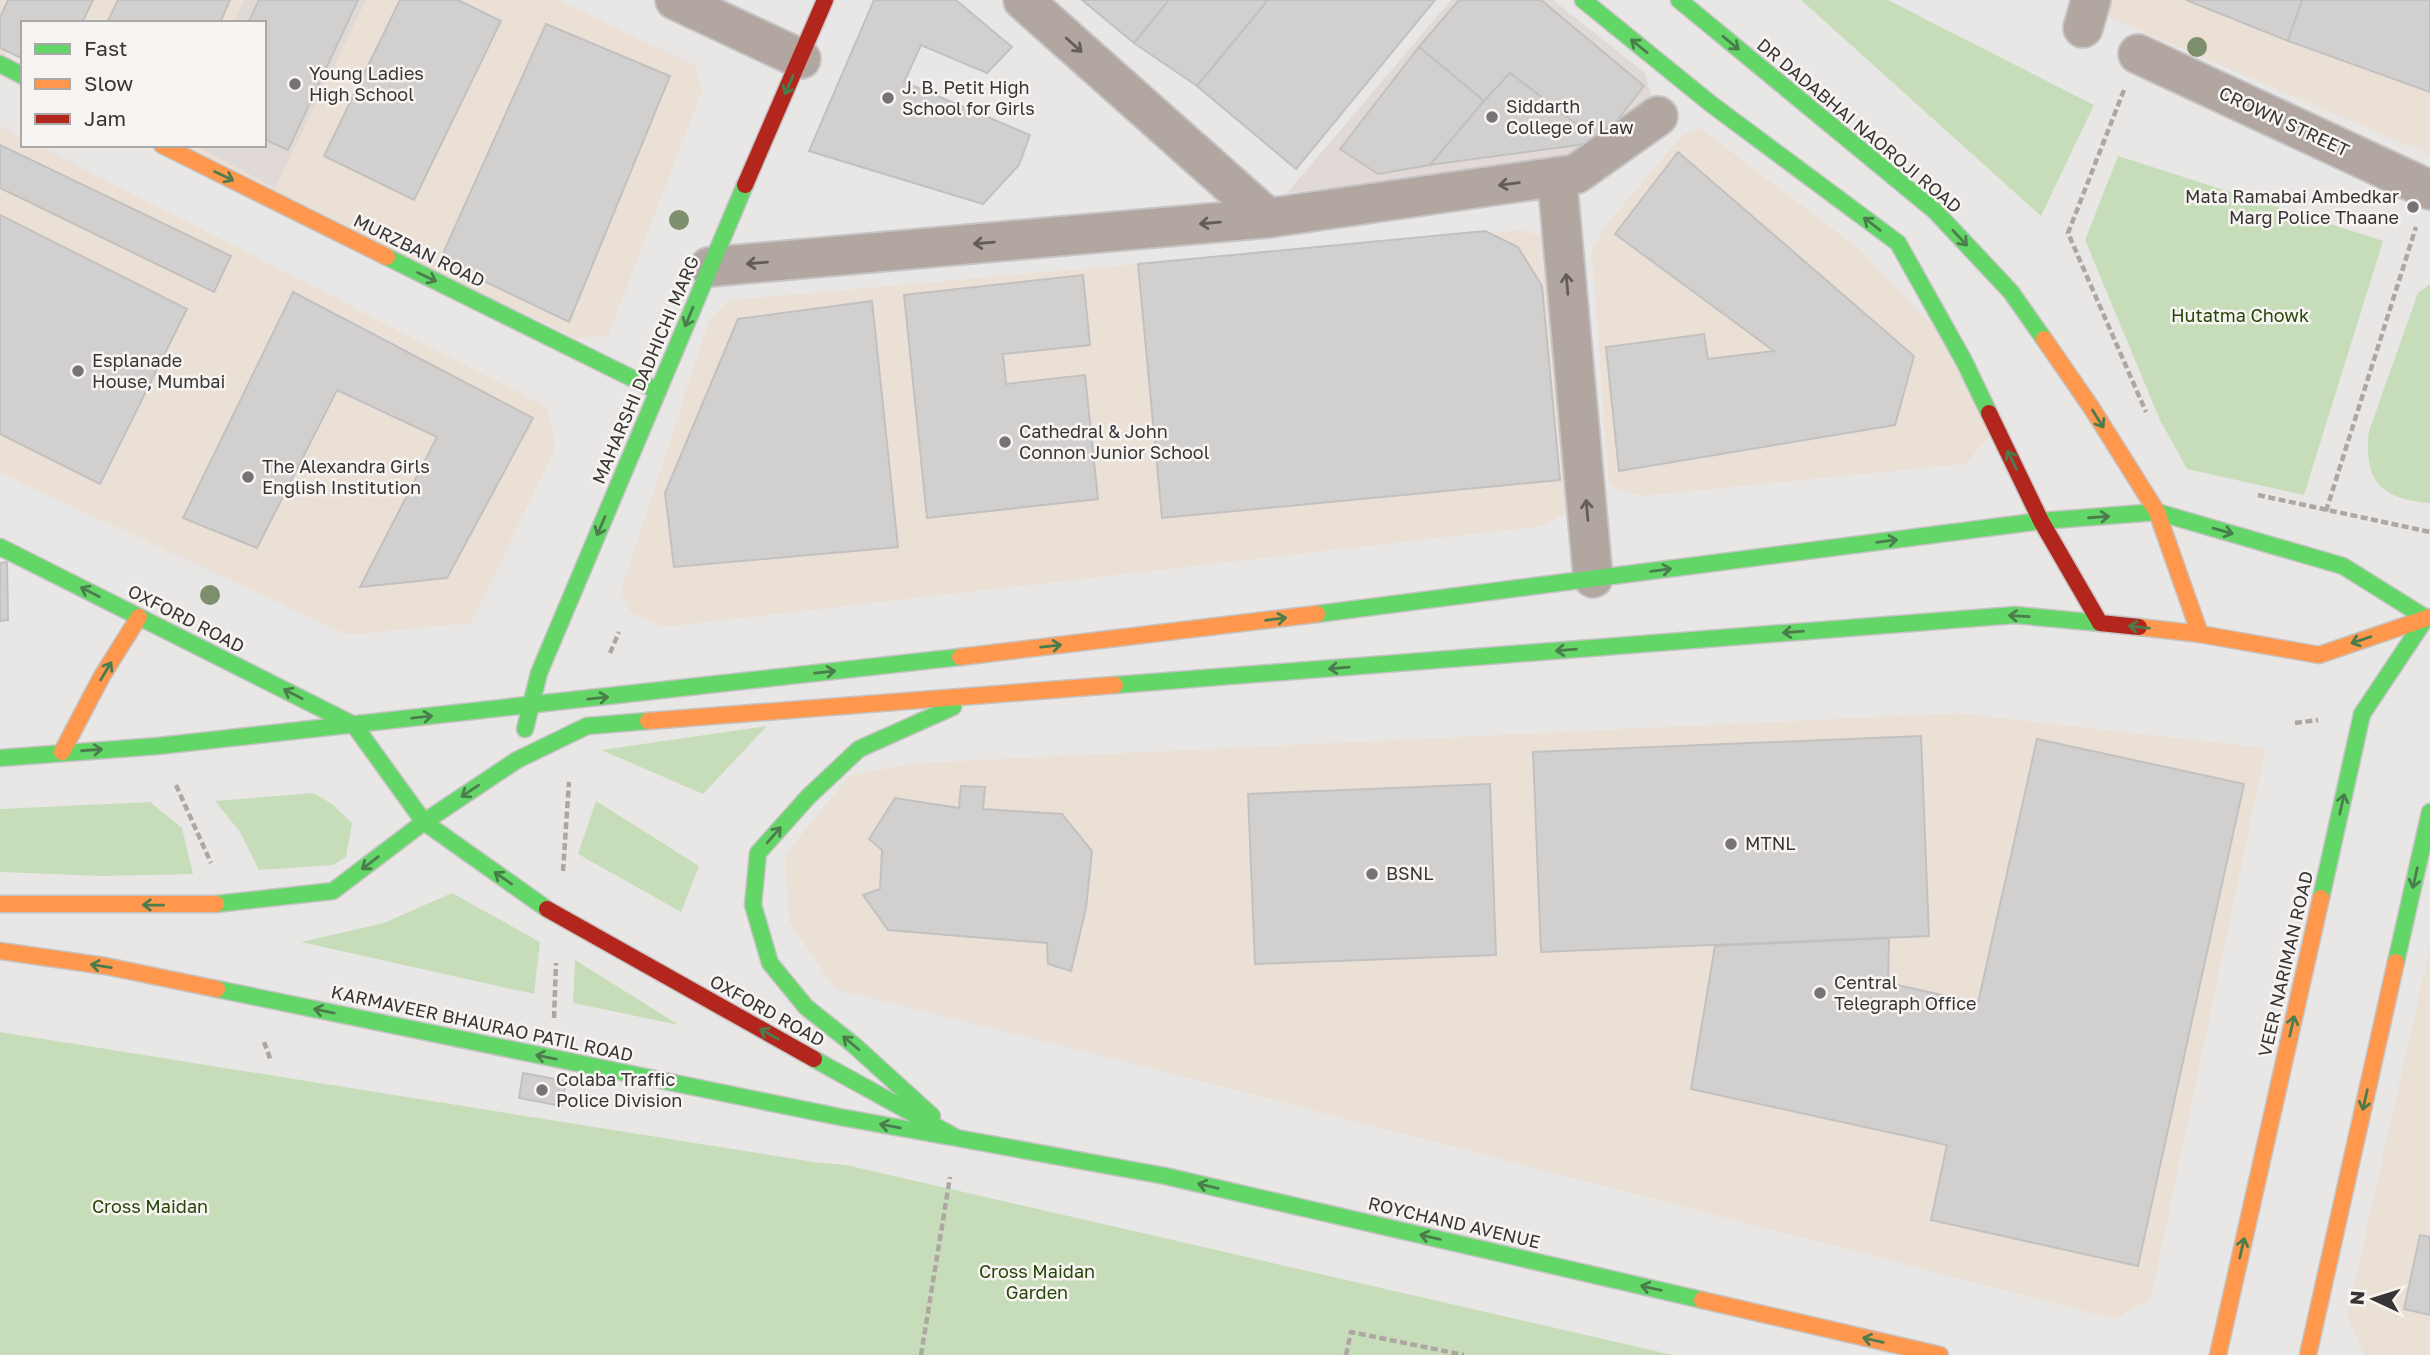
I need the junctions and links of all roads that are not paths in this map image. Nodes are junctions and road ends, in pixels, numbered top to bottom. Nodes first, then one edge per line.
1 (676, 0) edge
2 (825, 0) edge
3 (1023, 0) edge
4 (1583, 0) edge
5 (1679, 0) edge
6 (2138, 54) road end
7 (800, 59) junction
8 (0, 64) edge
9 (21, 75) edge
10 (1658, 116) dead end
11 (166, 147) edge
12 (1567, 176) junction
13 (2429, 190) edge
14 (1268, 218) junction
15 (709, 267) junction
16 (658, 391) junction
17 (2157, 512) junction
18 (2041, 521) junction
19 (0, 547) edge
20 (1593, 578) junction
21 (139, 617) junction
22 (2428, 617) edge
23 (2094, 623) junction
24 (2200, 634) junction
25 (2430, 638) edge
26 (976, 696) junction
27 (531, 705) junction
28 (354, 725) junction
29 (62, 752) junction
30 (0, 758) edge
31 (517, 760) junction
32 (2430, 811) edge
33 (424, 822) junction
34 (0, 904) edge
35 (0, 951) edge
36 (957, 1138) junction
37 (1940, 1355) edge
38 (2218, 1355) edge
39 (2308, 1355) edge

1 - 7 street
2 - 7 main road, MAHARSHI DADHICHI MARG
3 -> 14 street
18 -> 4 main road
5 -> 17 main road, DR DADABHAI NAOROJI ROAD
6 - 13 street, CROWN STREET
7 -> 15 main road, MAHARSHI DADHICHI MARG
8 - 9 main road
10 - 12 street
11 -> 16 main road, MURZBAN ROAD
12 -> 14 street
20 -> 12 street
14 -> 15 street
15 -> 16 main road, MAHARSHI DADHICHI MARG
16 -> 27 main road, MAHARSHI DADHICHI MARG
18 -> 17 main road
17 -> 22 main road
17 - 24 main road, DR DADABHAI NAOROJI ROAD
20 -> 18 main road
18 - 23 main road
21 -> 19 main road, OXFORD ROAD
27 -> 20 main road
28 -> 21 main road, OXFORD ROAD
29 -> 21 main road
22 -> 24 main road
22 - 25 main road
38 -> 22 main road, VEER NARIMAN ROAD
24 -> 23 main road
23 -> 26 main road
26 - 31 main road
36 -> 26 main road
28 -> 27 main road
27 - 31 main road, MAHARSHI DADHICHI MARG
29 -> 28 main road
28 - 33 main road, OXFORD ROAD
29 - 30 main road
31 -> 33 main road
32 -> 39 main road
33 -> 34 main road
36 -> 33 main road, OXFORD ROAD
36 -> 35 main road, KARMAVEER BHAURAO PATIL ROAD
37 -> 36 main road, ROYCHAND AVENUE

